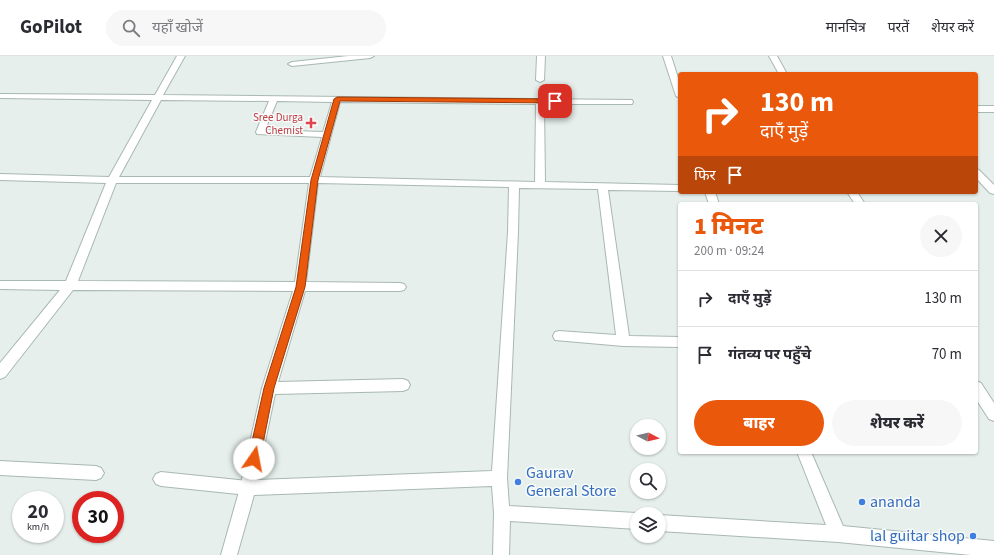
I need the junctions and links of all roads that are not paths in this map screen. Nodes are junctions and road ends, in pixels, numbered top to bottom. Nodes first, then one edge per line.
1 (181, 56) edge
2 (370, 56) edge
3 (541, 56) edge
4 (667, 56) edge
5 (773, 56) edge
6 (292, 64) dead end
7 (782, 72) edge
8 (540, 80) dead end
9 (678, 90) edge
10 (0, 96) edge
11 (159, 98) junction
12 (274, 99) junction
13 (337, 99) junction
14 (540, 101) junction
15 (629, 102) dead end
16 (994, 109) edge
17 (978, 110) edge
18 (327, 135) junction
19 (978, 174) edge
20 (0, 177) edge
21 (112, 180) junction
22 (314, 180) junction
23 (978, 183) edge
24 (986, 183) junction
25 (514, 184) junction
26 (540, 184) junction
27 (603, 186) junction
28 (678, 188) edge
29 (994, 191) edge
30 (0, 284) edge
31 (71, 284) junction
32 (300, 287) junction
33 (400, 287) dead end
34 (559, 336) dead end
35 (623, 342) junction
36 (678, 342) edge
37 (0, 373) edge
38 (403, 385) dead end
39 (269, 388) junction
40 (978, 390) edge
41 (994, 415) edge
42 (805, 454) edge
43 (0, 468) edge
44 (96, 473) dead end
45 (499, 478) junction
46 (161, 479) dead end
47 (248, 488) junction
48 (502, 513) junction
49 (630, 521) edge
50 (666, 523) edge
51 (838, 534) junction
52 (994, 549) edge
53 (229, 555) edge
54 (501, 555) edge

1 - 11 street
2 - 6 street
3 - 8 street
4 - 9 street
5 - 7 street
10 - 11 street
11 - 12 street
11 - 21 street
12 - 13 street
12 - 18 street
13 - 14 street
13 - 18 street
14 - 15 street
14 - 26 street
16 - 17 street
18 - 22 street
19 - 24 street
20 - 21 street
21 - 22 street
21 - 31 street
22 - 25 street
22 - 32 street
23 - 24 street
24 - 29 street
25 - 26 street
25 - 45 street
26 - 27 street
27 - 28 street
27 - 35 street
30 - 31 street
31 - 32 street
31 - 37 street
32 - 33 street
32 - 39 street
34 - 35 street
35 - 36 street
38 - 39 street
39 - 47 street
40 - 41 street
42 - 51 street
43 - 44 street
45 - 47 street
45 - 48 street
46 - 47 street
47 - 53 street
48 - 49 street
48 - 54 street
50 - 51 street
51 - 52 street

